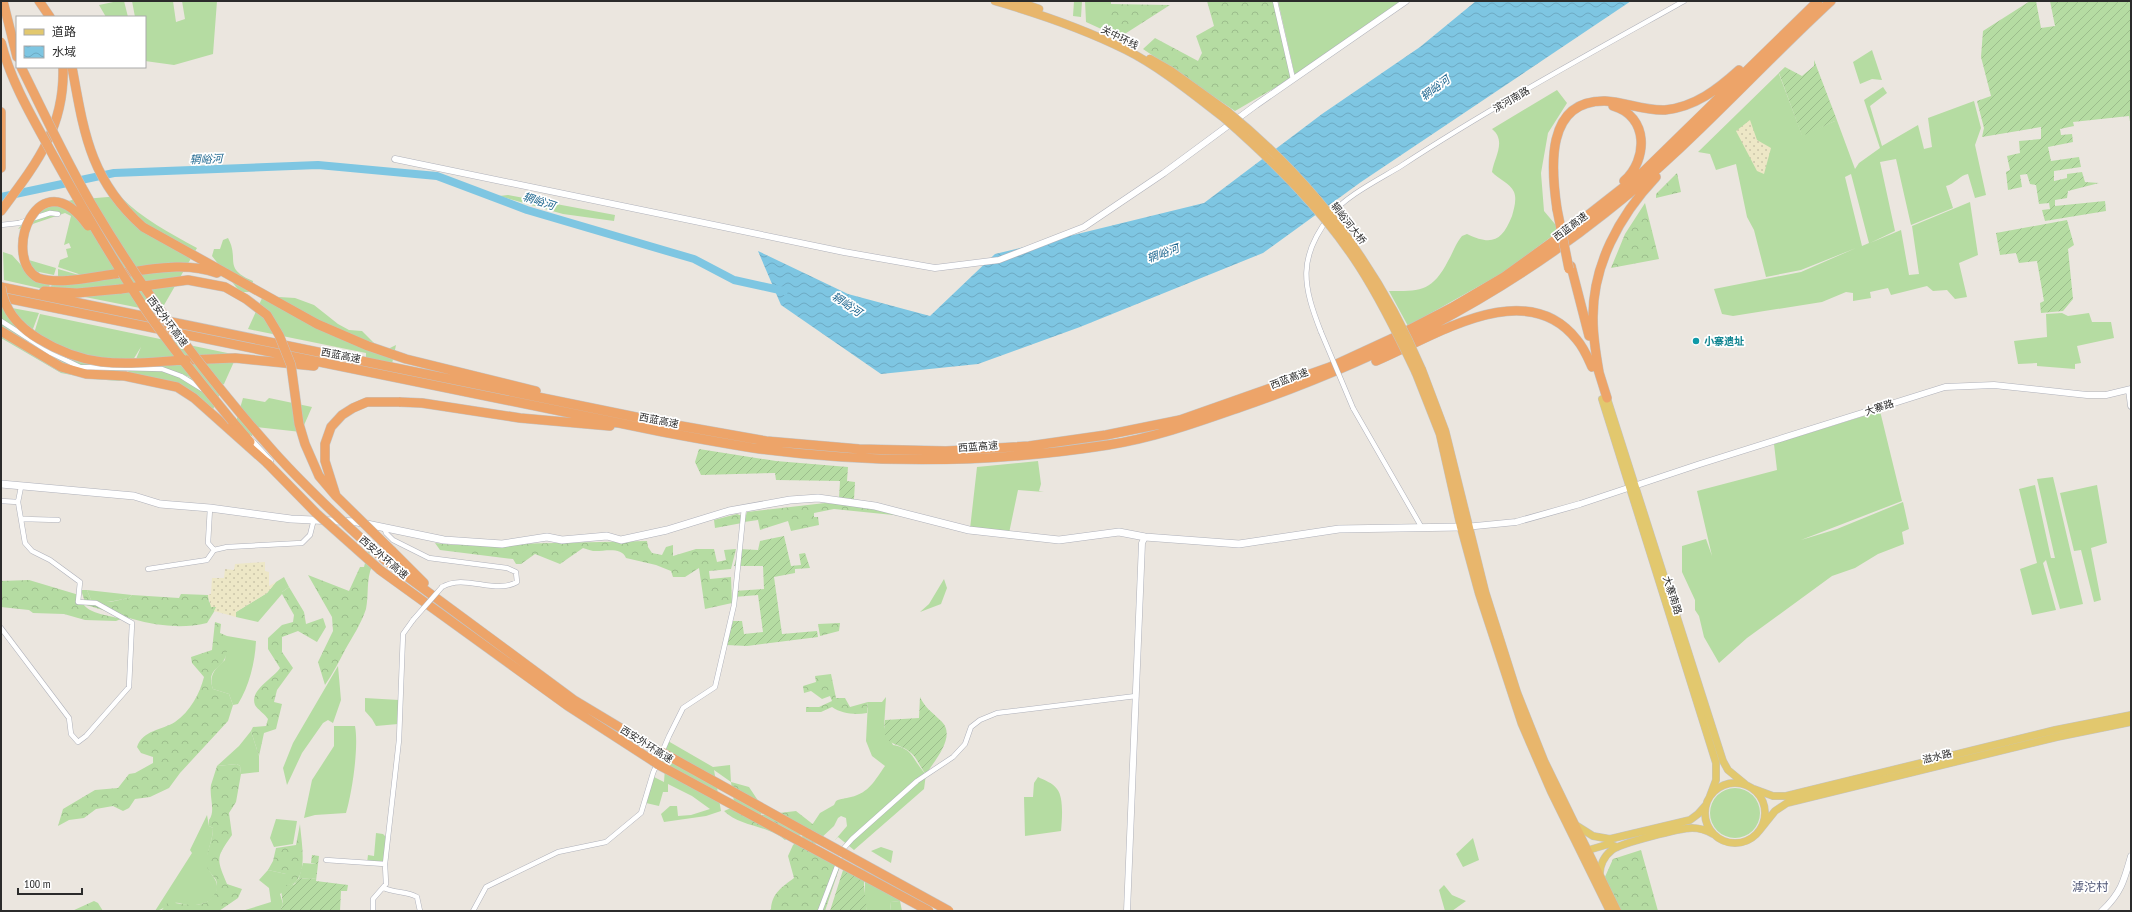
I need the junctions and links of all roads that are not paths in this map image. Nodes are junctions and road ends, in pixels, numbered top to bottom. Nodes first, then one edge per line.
1 (3, 1) edge
2 (40, 1) edge
3 (995, 1) edge
4 (1016, 1) edge
5 (1275, 1) edge
6 (1406, 1) edge
7 (1684, 1) edge
8 (1817, 1) edge
9 (1831, 1) edge
10 (49, 16) edge
11 (1, 42) edge
12 (16, 53) edge
13 (22, 68) edge
14 (63, 68) edge
15 (72, 68) edge
16 (1293, 79) junction
17 (1723, 108) junction
18 (1, 112) edge
19 (1226, 115) junction
20 (395, 159) dead end
21 (1, 168) edge
22 (1558, 208) junction
23 (1, 211) edge
24 (58, 214) dead end
25 (1585, 218) junction
26 (1, 225) edge
27 (14, 234) dead end
28 (14, 247) dead end
29 (241, 282) junction
30 (1, 287) edge
31 (137, 296) junction
32 (1, 297) edge
33 (1, 321) edge
34 (1, 330) edge
35 (363, 366) junction
36 (1596, 369) junction
37 (402, 374) junction
38 (1293, 388) junction
39 (2130, 389) edge
40 (1605, 399) joint
41 (2131, 406) edge
42 (670, 424) junction
43 (663, 432) junction
44 (268, 463) junction
45 (1, 484) edge
46 (1632, 486) junction
47 (21, 487) junction
48 (336, 496) junction
49 (1, 501) edge
50 (18, 502) junction
51 (210, 508) junction
52 (744, 508) junction
53 (22, 520) junction
54 (58, 520) dead end
55 (315, 520) junction
56 (384, 527) junction
57 (1465, 527) junction
58 (1422, 528) junction
59 (1144, 537) junction
60 (214, 550) junction
61 (148, 569) dead end
62 (442, 601) junction
63 (1, 628) edge
64 (1136, 696) junction
65 (2131, 715) edge
66 (2131, 722) edge
67 (1745, 784) junction
68 (1754, 789) junction
69 (1710, 796) junction
70 (1706, 805) junction
71 (1574, 824) junction
72 (1759, 830) junction
73 (1713, 834) junction
74 (1615, 838) junction
75 (1613, 846) junction
76 (1584, 851) junction
77 (2131, 856) edge
78 (326, 860) dead end
79 (385, 864) junction
80 (1601, 878) junction
81 (384, 888) junction
82 (373, 911) edge
83 (420, 911) edge
84 (473, 911) edge
85 (820, 911) edge
86 (929, 911) edge
87 (949, 911) edge
88 (1127, 911) edge
89 (1610, 911) edge
90 (1617, 911) edge
91 (2102, 911) edge

1 - 12 highway
2 - 10 highway
3 - 19 highway, 关中环线
4 - 19 highway, 关中环线
5 - 16 street
6 - 16 street
7 - 58 street, 滨河南路, bridge
8 - 22 highway
8 - 25 highway, 西蓝高速
9 - 17 highway, 西蓝高速
11 - 31 highway, 西安外环高速, bridge
13 - 62 highway, 西安外环高速, bridge
14 - 23 highway, bridge
15 - 29 highway
16 - 20 street
17 - 36 highway
17 - 38 highway, 西蓝高速
18 - 21 highway
19 - 57 highway, 辋峪河大桥, bridge
22 - 25 highway
22 - 36 highway
24 - 26 street
25 - 42 highway, 西蓝高速
27 - 31 highway, bridge
28 - 29 highway, bridge
29 - 42 highway
30 - 35 highway, 西蓝高速
30 - 35 highway, bridge
30 - 48 highway, bridge
31 - 44 highway, 西安外环高速, bridge
32 - 35 highway, 西蓝高速
33 - 55 street
34 - 44 highway
35 - 37 highway, 西蓝高速
36 - 38 highway
36 - 40 highway
37 - 42 highway, 西蓝高速
37 - 43 highway, 西蓝高速
38 - 43 highway, 西蓝高速
39 - 41 street
39 - 46 street, 大寨路
40 - 46 main road, 大寨南路
43 - 48 highway, bridge
44 - 86 highway, 西安外环高速, bridge
45 - 47 main road
46 - 57 street, 大寨路
46 - 67 main road, 大寨南路
46 - 69 main road, 大寨南路
47 - 50 street
47 - 51 main road
48 - 62 highway, bridge
49 - 50 street
50 - 53 street
51 - 55 main road
51 - 60 street
52 - 56 main road
52 - 59 main road
52 - 84 street
53 - 54 street
53 - 63 street
55 - 56 main road
55 - 60 street
56 - 79 street, bridge
57 - 58 main road
57 - 71 highway
57 - 76 highway
58 - 59 main road
59 - 64 street
60 - 61 street
62 - 87 highway, 西安外环高速, bridge
64 - 85 street
64 - 88 street
65 - 68 main road, 滋水路
66 - 72 main road, 滋水路
67 - 68 main road
67 - 69 main road
68 - 72 main road
69 - 70 main road
70 - 73 main road
70 - 74 main road
71 - 74 main road
71 - 76 highway
72 - 73 main road
73 - 75 main road
74 - 75 main road
75 - 76 main road
75 - 80 main road
76 - 80 highway
76 - 89 highway
77 - 91 street
78 - 79 street
79 - 81 street
80 - 90 highway
81 - 82 street
81 - 83 street

